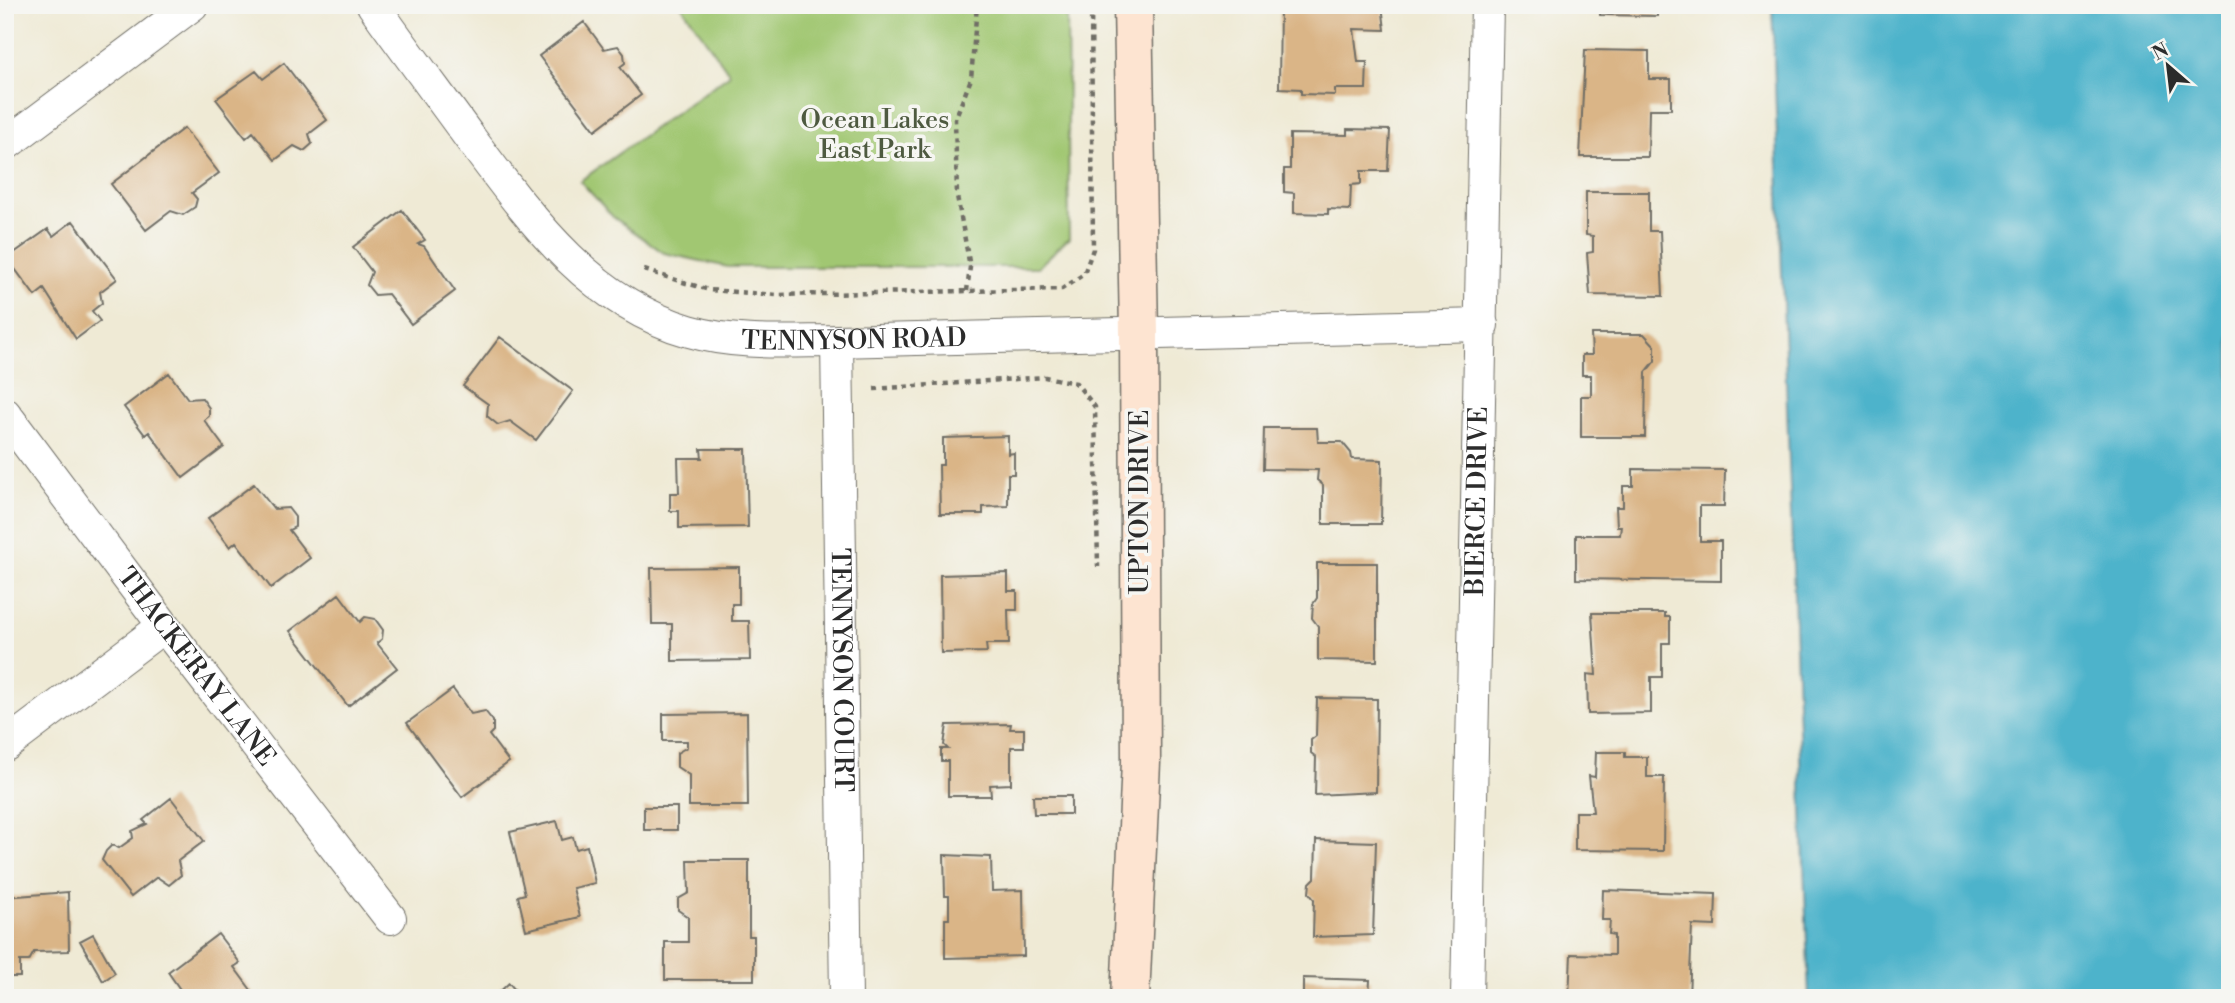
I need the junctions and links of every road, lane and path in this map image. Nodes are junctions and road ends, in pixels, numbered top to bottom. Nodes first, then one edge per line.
1 (192, 5) edge
2 (373, 5) edge
3 (977, 5) edge
4 (1091, 5) edge
5 (1133, 5) edge
6 (1487, 5) edge
7 (5, 145) edge
8 (635, 267) dead end
9 (967, 291) junction
10 (1482, 325) junction
11 (1139, 334) junction
12 (837, 341) junction
13 (838, 392) junction
14 (5, 414) edge
15 (1098, 574) dead end
16 (164, 626) junction
17 (6, 745) edge
18 (390, 918) dead end
19 (846, 998) edge
20 (1130, 998) edge
21 (1467, 998) edge

1 - 7 street
2 - 12 street, TENNYSON ROAD
3 - 9 path
4 - 9 path
5 - 11 main road, UPTON DRIVE
6 - 10 street, BIERCE DRIVE
8 - 9 path
10 - 11 street, TENNYSON ROAD
10 - 21 street, BIERCE DRIVE
11 - 12 street, TENNYSON ROAD
11 - 20 main road, UPTON DRIVE
12 - 13 street, TENNYSON COURT
13 - 15 path
13 - 19 street, TENNYSON COURT
14 - 16 street, THACKERAY LANE
16 - 17 street
16 - 18 street, THACKERAY LANE

